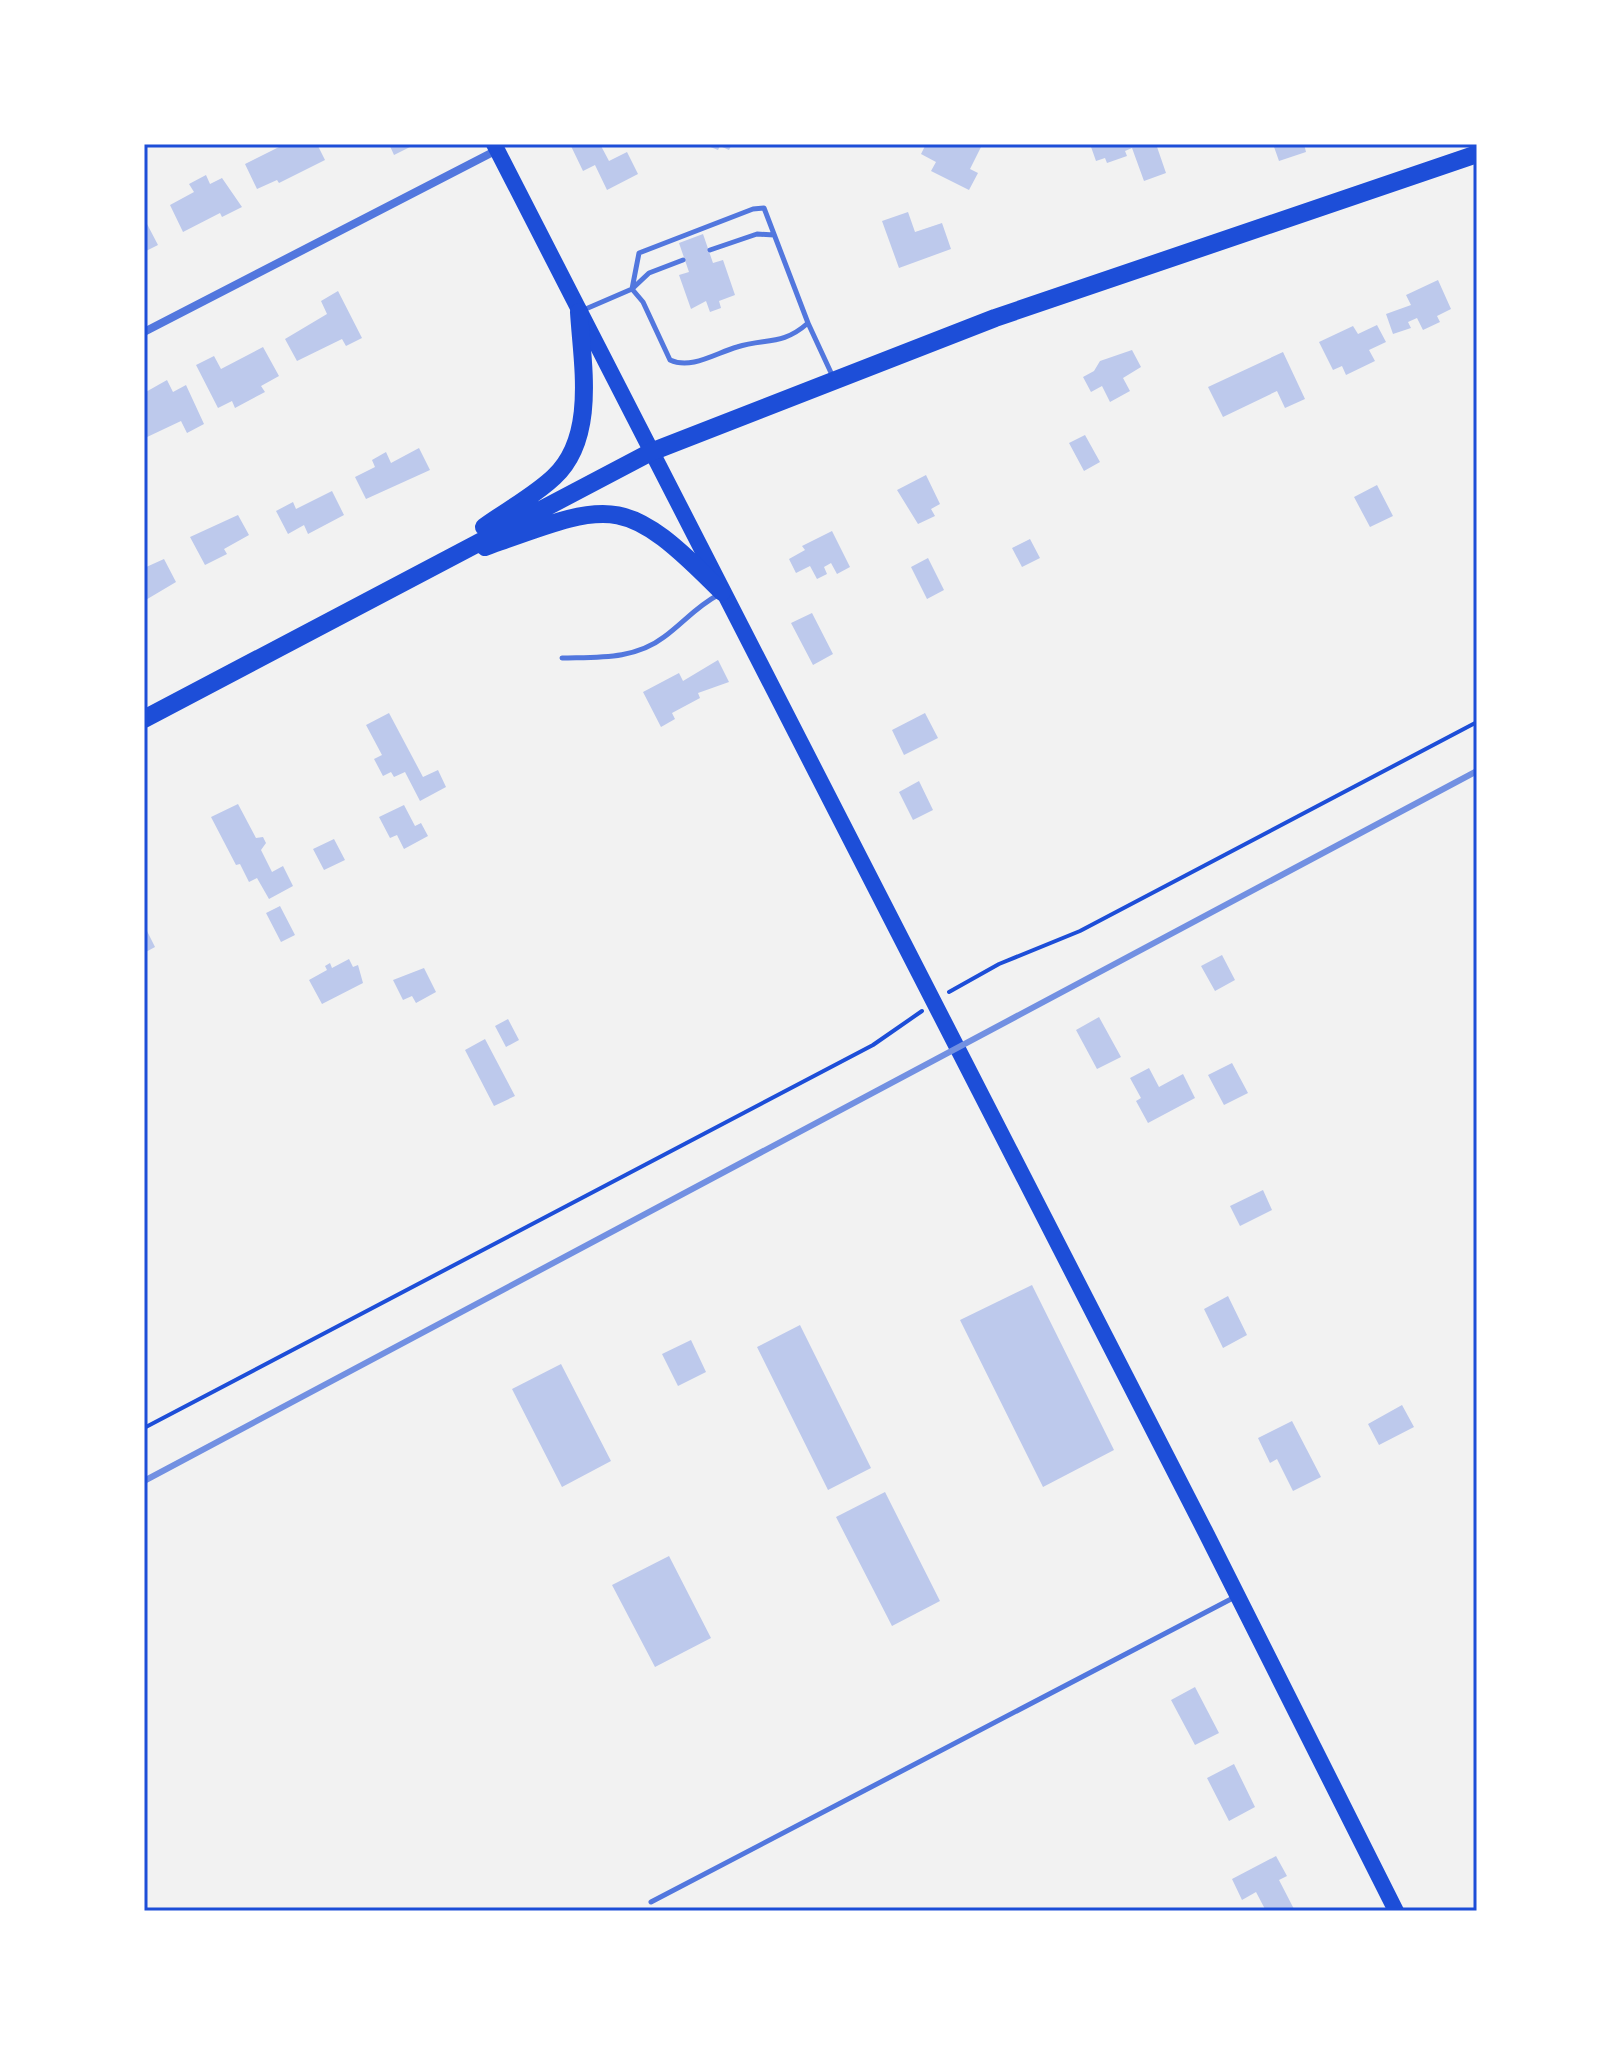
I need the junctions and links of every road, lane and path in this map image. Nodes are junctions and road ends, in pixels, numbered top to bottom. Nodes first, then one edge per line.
1 (495, 147) edge
2 (1477, 154) edge
3 (774, 235) junction
4 (710, 250) dead end
5 (683, 260) dead end
6 (632, 289) junction
7 (579, 312) junction
8 (808, 323) junction
9 (144, 332) edge
10 (833, 378) junction
11 (651, 452) junction
12 (422, 570) junction
13 (722, 592) junction
14 (562, 658) dead end
15 (144, 719) edge
16 (1477, 722) edge
17 (932, 1004) junction
18 (144, 1428) edge
19 (1238, 1596) junction
20 (651, 1902) dead end
21 (1396, 1911) edge

1 - 7 main road
1 - 9 street
2 - 10 main road
3 - 4 lane
3 - 6 lane
3 - 8 lane
5 - 6 lane
6 - 7 lane
6 - 8 lane
7 - 11 main road
7 - 12 main road
8 - 10 lane
10 - 11 main road
11 - 12 main road
11 - 13 main road
12 - 13 main road
12 - 15 main road
13 - 14 lane
13 - 17 main road
16 - 17 path
17 - 18 path
17 - 19 main road
19 - 20 lane
19 - 21 main road

